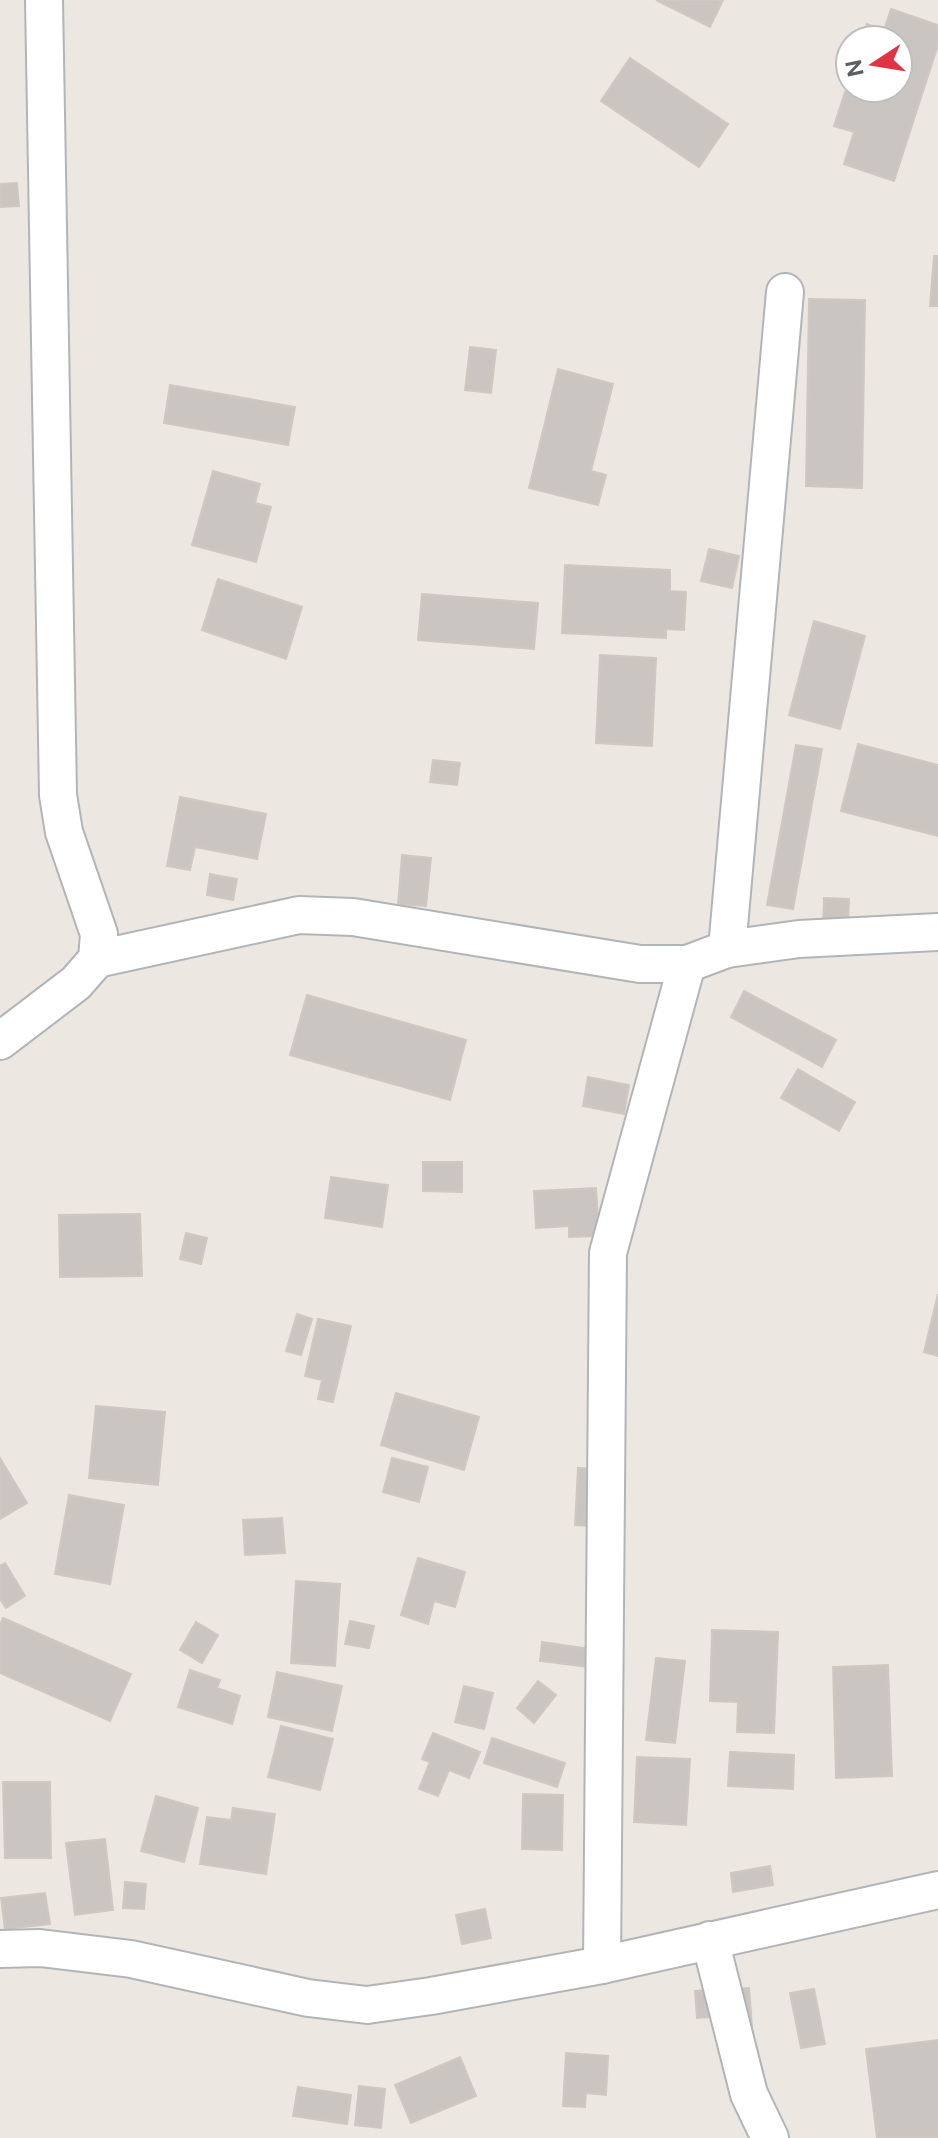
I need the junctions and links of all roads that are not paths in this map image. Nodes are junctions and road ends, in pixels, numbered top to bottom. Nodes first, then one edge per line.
1 (44, 0) edge
2 (785, 292) dead end
3 (938, 932) edge
4 (727, 949) junction
5 (97, 959) junction
6 (687, 964) junction
7 (0, 1041) edge
8 (938, 1890) edge
9 (710, 1940) junction
10 (0, 1949) edge
11 (602, 1965) junction
12 (770, 2138) edge

1 - 5 street
2 - 4 street
3 - 4 street
4 - 6 street
5 - 6 street
5 - 7 street
6 - 11 street
8 - 9 street
9 - 11 street
9 - 12 street
10 - 11 street

